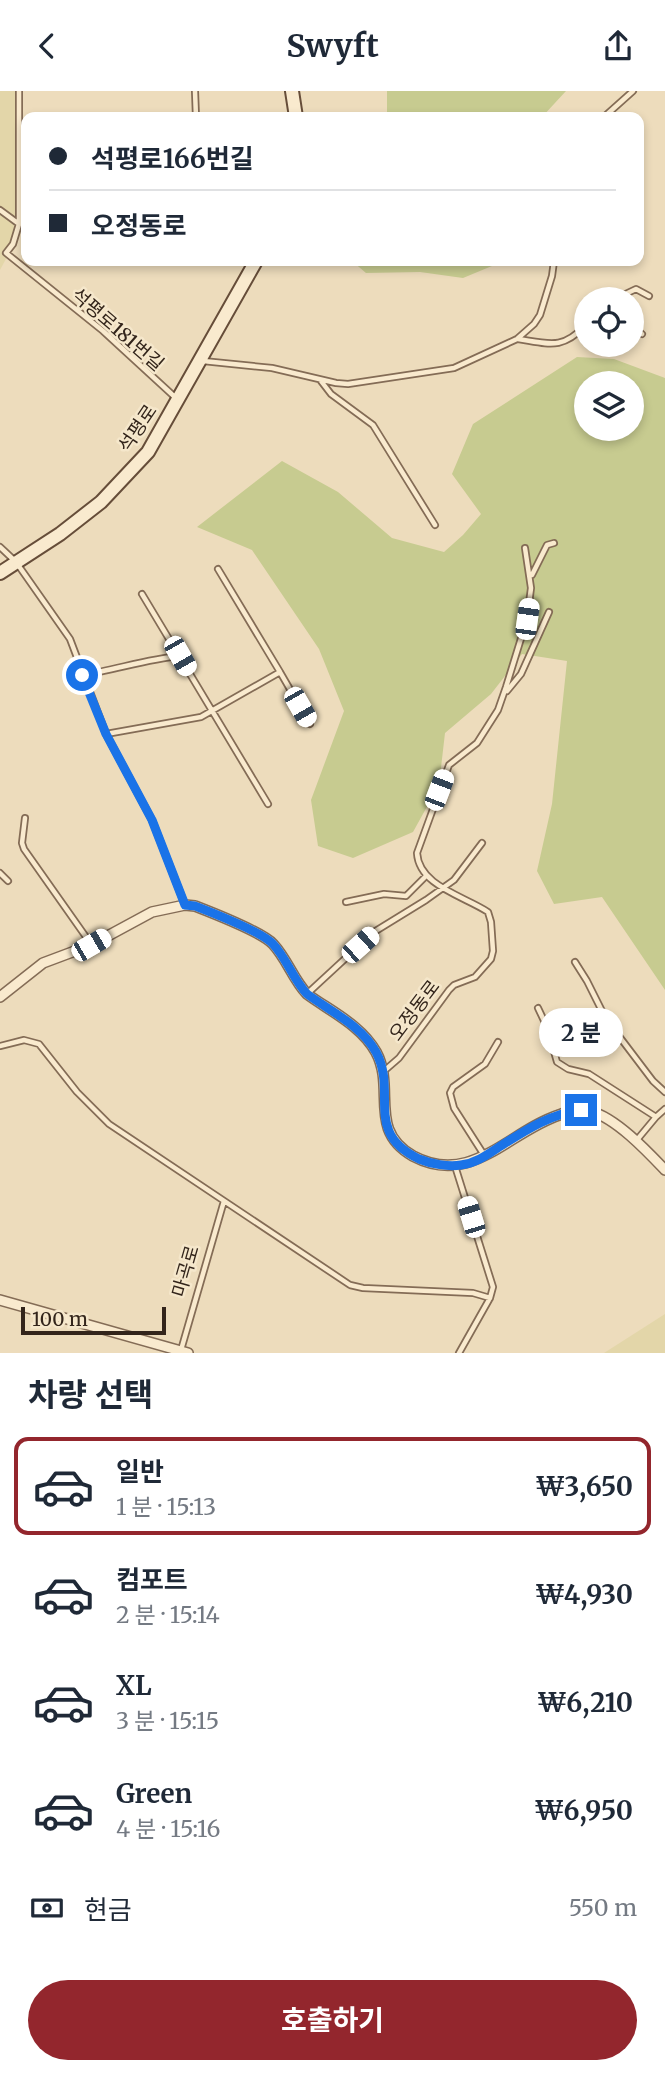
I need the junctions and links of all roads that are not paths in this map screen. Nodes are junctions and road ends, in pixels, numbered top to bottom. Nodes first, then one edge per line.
1 (19, 91) edge
2 (195, 91) edge
3 (292, 91) edge
4 (633, 91) edge
5 (196, 112) edge
6 (295, 112) edge
7 (610, 112) edge
8 (0, 210) edge
9 (19, 224) junction
10 (3, 255) edge
11 (253, 266) edge
12 (553, 266) edge
13 (644, 293) edge
14 (649, 296) dead end
15 (574, 337) edge
16 (517, 339) junction
17 (199, 360) junction
18 (321, 380) junction
19 (178, 400) junction
20 (435, 525) dead end
21 (554, 543) dead end
22 (0, 547) edge
23 (525, 548) dead end
24 (16, 562) junction
25 (218, 569) dead end
26 (0, 573) edge
27 (531, 576) junction
28 (142, 594) dead end
29 (549, 612) dead end
30 (180, 656) junction
31 (280, 671) junction
32 (82, 675) junction
33 (504, 694) junction
34 (212, 711) junction
35 (310, 724) dead end
36 (106, 734) junction
37 (268, 804) dead end
38 (25, 818) dead end
39 (482, 843) dead end
40 (0, 873) edge
41 (426, 876) junction
42 (8, 881) dead end
43 (444, 887) junction
44 (346, 902) dead end
45 (185, 905) junction
46 (91, 945) junction
47 (575, 962) dead end
48 (307, 994) junction
49 (0, 997) edge
50 (538, 1008) dead end
51 (498, 1042) dead end
52 (0, 1046) edge
53 (383, 1071) junction
54 (665, 1092) edge
55 (665, 1109) edge
56 (656, 1117) junction
57 (636, 1141) junction
58 (485, 1156) junction
59 (455, 1166) junction
60 (665, 1170) edge
61 (224, 1201) junction
62 (491, 1298) junction
63 (0, 1300) edge
64 (184, 1352) edge
65 (459, 1353) edge

1 - 9 lane, 석평로181번길
2 - 5 lane
3 - 6 street
4 - 7 lane
8 - 9 lane
9 - 10 lane, 석평로181번길
10 - 19 lane, 석평로181번길
11 - 17 street, 석평로
12 - 16 lane
13 - 14 lane
15 - 16 lane
16 - 18 lane
17 - 18 lane
17 - 19 street, 석평로
18 - 20 lane
19 - 24 street, 석평로
21 - 27 lane
22 - 24 lane
23 - 27 lane
24 - 26 street, 석평로
24 - 32 lane
25 - 31 lane
27 - 33 lane
28 - 30 lane
29 - 33 lane
30 - 32 lane
30 - 34 lane
31 - 34 lane
31 - 35 lane
32 - 36 lane
33 - 41 lane
34 - 36 lane
34 - 37 lane
36 - 45 lane
38 - 46 lane
39 - 43 lane
40 - 42 lane
41 - 43 lane
41 - 44 lane
43 - 48 lane
43 - 53 lane, 오정동로
45 - 46 street
45 - 48 street, 오정동로
46 - 49 street
47 - 54 lane
48 - 53 street, 오정동로
50 - 56 lane
51 - 58 lane
52 - 61 lane
53 - 59 street, 오정동로
55 - 56 lane
56 - 57 lane
57 - 58 street
57 - 60 street
58 - 59 street
59 - 62 lane
61 - 62 lane
61 - 64 lane, 마곡로
62 - 65 lane
63 - 64 street, 마곡로

